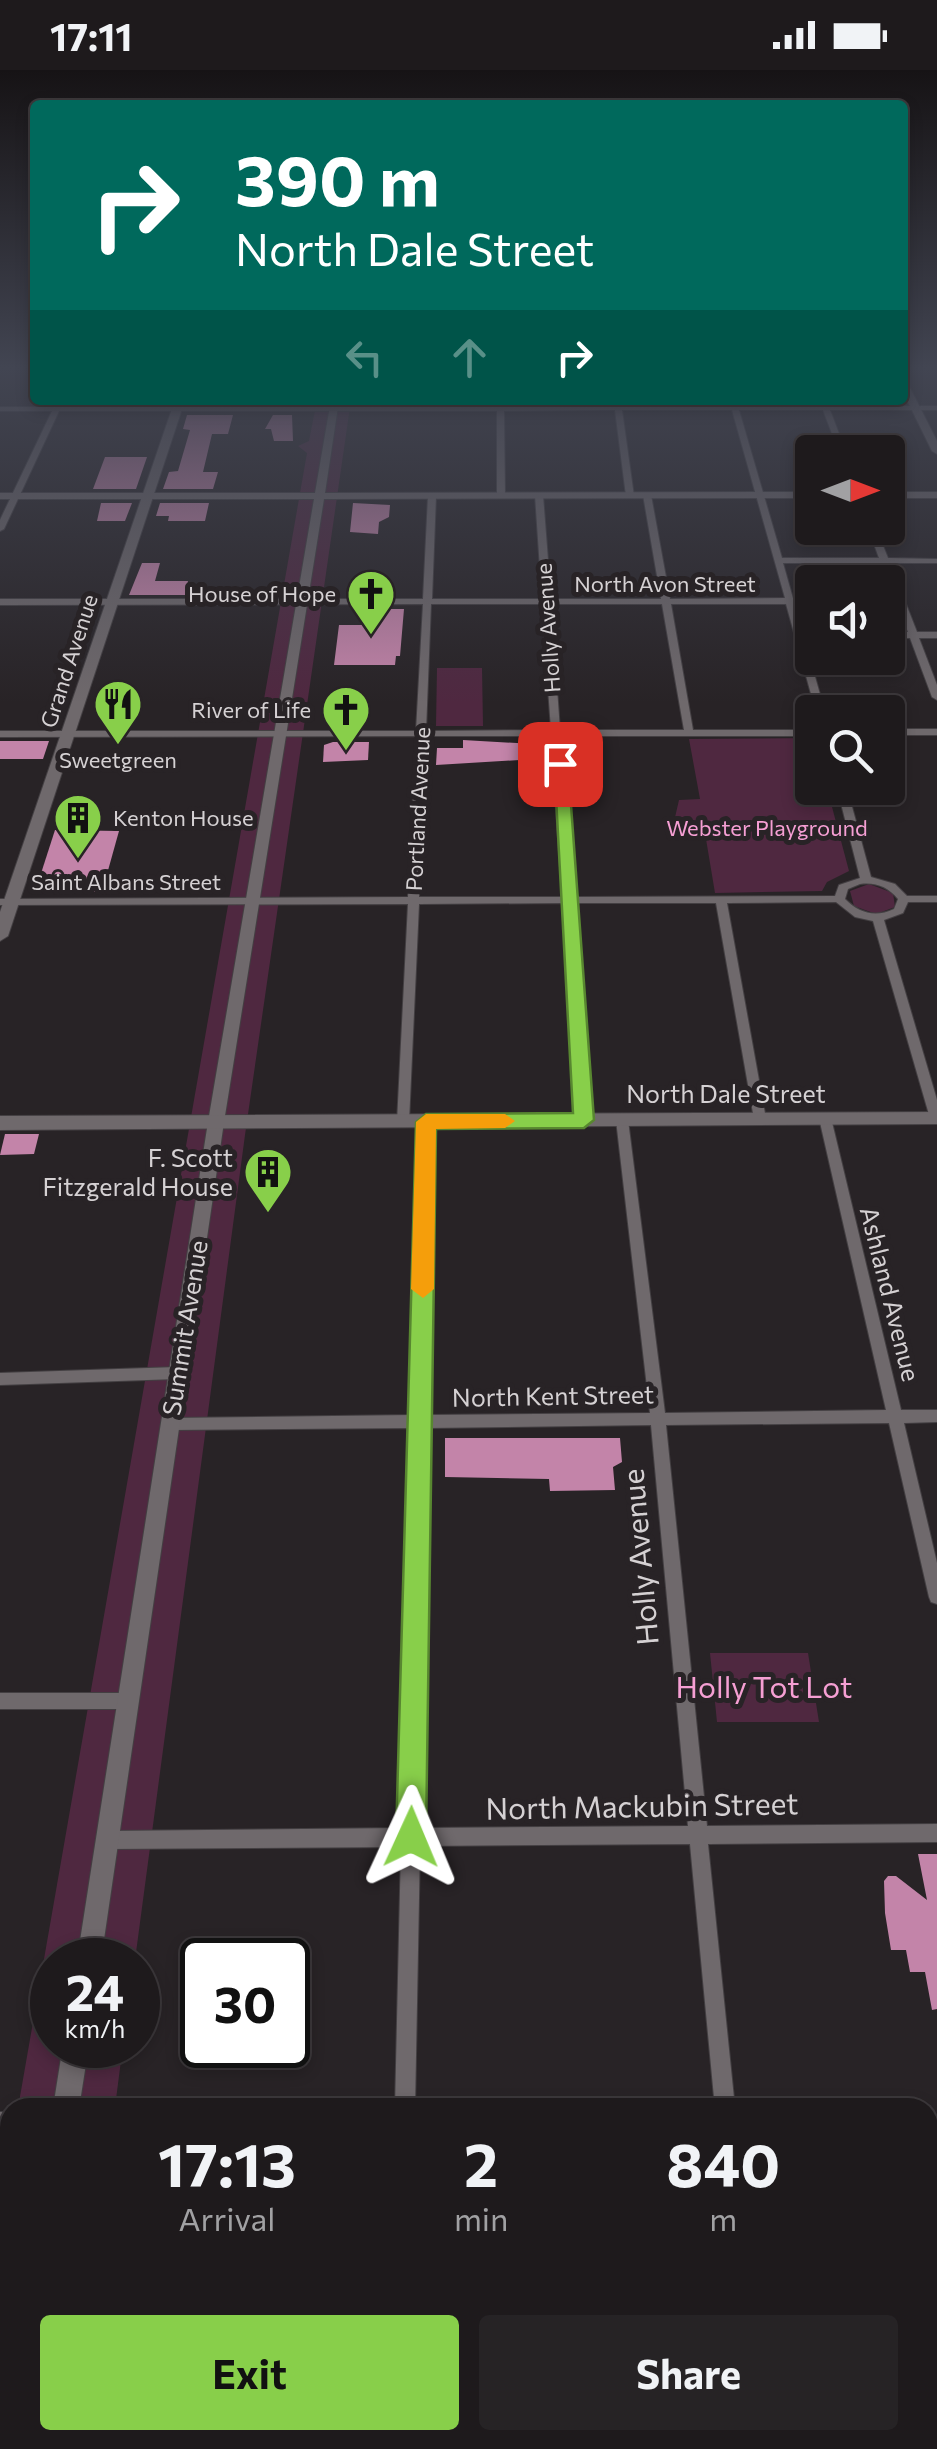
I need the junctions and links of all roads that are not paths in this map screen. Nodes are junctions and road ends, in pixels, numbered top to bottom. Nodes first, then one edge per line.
1 (23, 481) edge
2 (153, 481) edge
3 (321, 481) edge
4 (501, 481) edge
5 (628, 481) edge
6 (756, 481) edge
7 (540, 495) junction
8 (760, 495) junction
9 (795, 495) edge
10 (905, 495) edge
11 (937, 495) edge
12 (0, 496) edge
13 (16, 496) junction
14 (148, 496) junction
15 (318, 496) junction
16 (432, 496) junction
17 (501, 496) junction
18 (630, 496) junction
19 (647, 496) junction
20 (0, 529) edge
21 (879, 545) edge
22 (778, 560) junction
23 (885, 561) junction
24 (937, 561) edge
25 (665, 601) junction
26 (790, 601) junction
27 (0, 602) edge
28 (112, 602) junction
29 (300, 602) junction
30 (426, 602) junction
31 (546, 602) junction
32 (795, 620) edge
33 (905, 635) edge
34 (913, 635) junction
35 (937, 635) edge
36 (937, 697) edge
37 (795, 732) edge
38 (905, 732) edge
39 (937, 732) edge
40 (689, 733) junction
41 (0, 734) edge
42 (68, 734) junction
43 (280, 734) junction
44 (422, 734) junction
45 (556, 734) junction
46 (846, 805) edge
47 (866, 879) junction
48 (839, 899) junction
49 (904, 899) junction
50 (937, 899) edge
51 (721, 900) junction
52 (414, 901) junction
53 (568, 901) junction
54 (6, 902) edge
55 (252, 902) junction
56 (878, 918) junction
57 (0, 936) edge
58 (825, 1118) junction
59 (937, 1118) edge
60 (760, 1119) junction
61 (584, 1120) junction
62 (622, 1120) junction
63 (216, 1122) junction
64 (403, 1122) junction
65 (426, 1122) junction
66 (0, 1123) edge
67 (177, 1372) junction
68 (0, 1378) edge
69 (937, 1416) edge
70 (897, 1417) junction
71 (658, 1420) junction
72 (420, 1422) junction
73 (170, 1424) junction
74 (937, 1597) edge
75 (0, 1701) edge
76 (128, 1701) junction
77 (698, 1832) junction
78 (937, 1833) edge
79 (411, 1837) junction
80 (107, 1840) junction
81 (92, 1938) edge
82 (72, 2068) edge
83 (68, 2098) edge
84 (405, 2098) edge
85 (724, 2098) edge

1 - 13 street
2 - 14 main road, Grand Avenue
3 - 15 street, Summit Avenue
4 - 17 street
5 - 18 street
6 - 8 street
7 - 17 street
7 - 18 street
7 - 31 street, Holly Avenue
8 - 9 street
8 - 19 street
8 - 22 street
10 - 11 street
12 - 13 street
13 - 14 street
13 - 20 street
14 - 15 street
14 - 28 main road, Grand Avenue
15 - 16 street
15 - 29 street, Summit Avenue
16 - 17 street
16 - 30 street, Portland Avenue
18 - 19 street
19 - 25 street
21 - 23 street
22 - 23 street
22 - 26 street
23 - 24 street
23 - 34 street
25 - 26 street, North Avon Street
25 - 31 street, North Avon Street
25 - 40 street
26 - 32 street
27 - 28 street, North Avon Street
28 - 29 street, North Avon Street
28 - 42 main road, Grand Avenue
29 - 30 street, North Avon Street
29 - 43 street, Summit Avenue
30 - 31 street, North Avon Street
30 - 44 street, Portland Avenue
31 - 45 street, Holly Avenue
33 - 34 street
34 - 35 street
34 - 36 street
37 - 40 street
38 - 39 street
40 - 45 street
41 - 42 street
42 - 43 street
42 - 54 main road, Grand Avenue
43 - 44 street
43 - 55 street, Summit Avenue
44 - 45 street
44 - 52 street, Portland Avenue
45 - 53 street, Holly Avenue
46 - 47 street
47 - 48 street
47 - 49 street
48 - 51 street, Saint Albans Street
48 - 56 street
49 - 50 street
49 - 56 street
51 - 53 street, Saint Albans Street
51 - 60 street
52 - 53 street, Saint Albans Street
52 - 55 street, Saint Albans Street
52 - 64 street, Portland Avenue
53 - 61 street, Holly Avenue
54 - 55 street, Saint Albans Street
54 - 57 main road, Grand Avenue
55 - 63 street, Summit Avenue
56 - 59 street
58 - 59 main road, North Dale Street
58 - 60 main road, North Dale Street
58 - 70 street, Ashland Avenue
60 - 62 main road, North Dale Street
61 - 62 main road, North Dale Street
61 - 65 main road, North Dale Street
62 - 71 street, Holly Avenue
63 - 64 main road, North Dale Street
63 - 66 main road, North Dale Street
63 - 67 street, Summit Avenue
64 - 65 main road, North Dale Street
65 - 72 street
67 - 68 street
67 - 73 street, Summit Avenue
69 - 70 street, North Kent Street
70 - 71 street, North Kent Street
70 - 74 street, Ashland Avenue
71 - 72 street, North Kent Street
71 - 77 street, Holly Avenue
72 - 73 street, North Kent Street
72 - 79 street
73 - 76 street, Summit Avenue
75 - 76 street
76 - 80 street, Summit Avenue
77 - 78 street, North Mackubin Street
77 - 79 street, North Mackubin Street
77 - 85 street, Holly Avenue
79 - 80 street, North Mackubin Street
79 - 84 street
80 - 81 street, Summit Avenue
82 - 83 street

